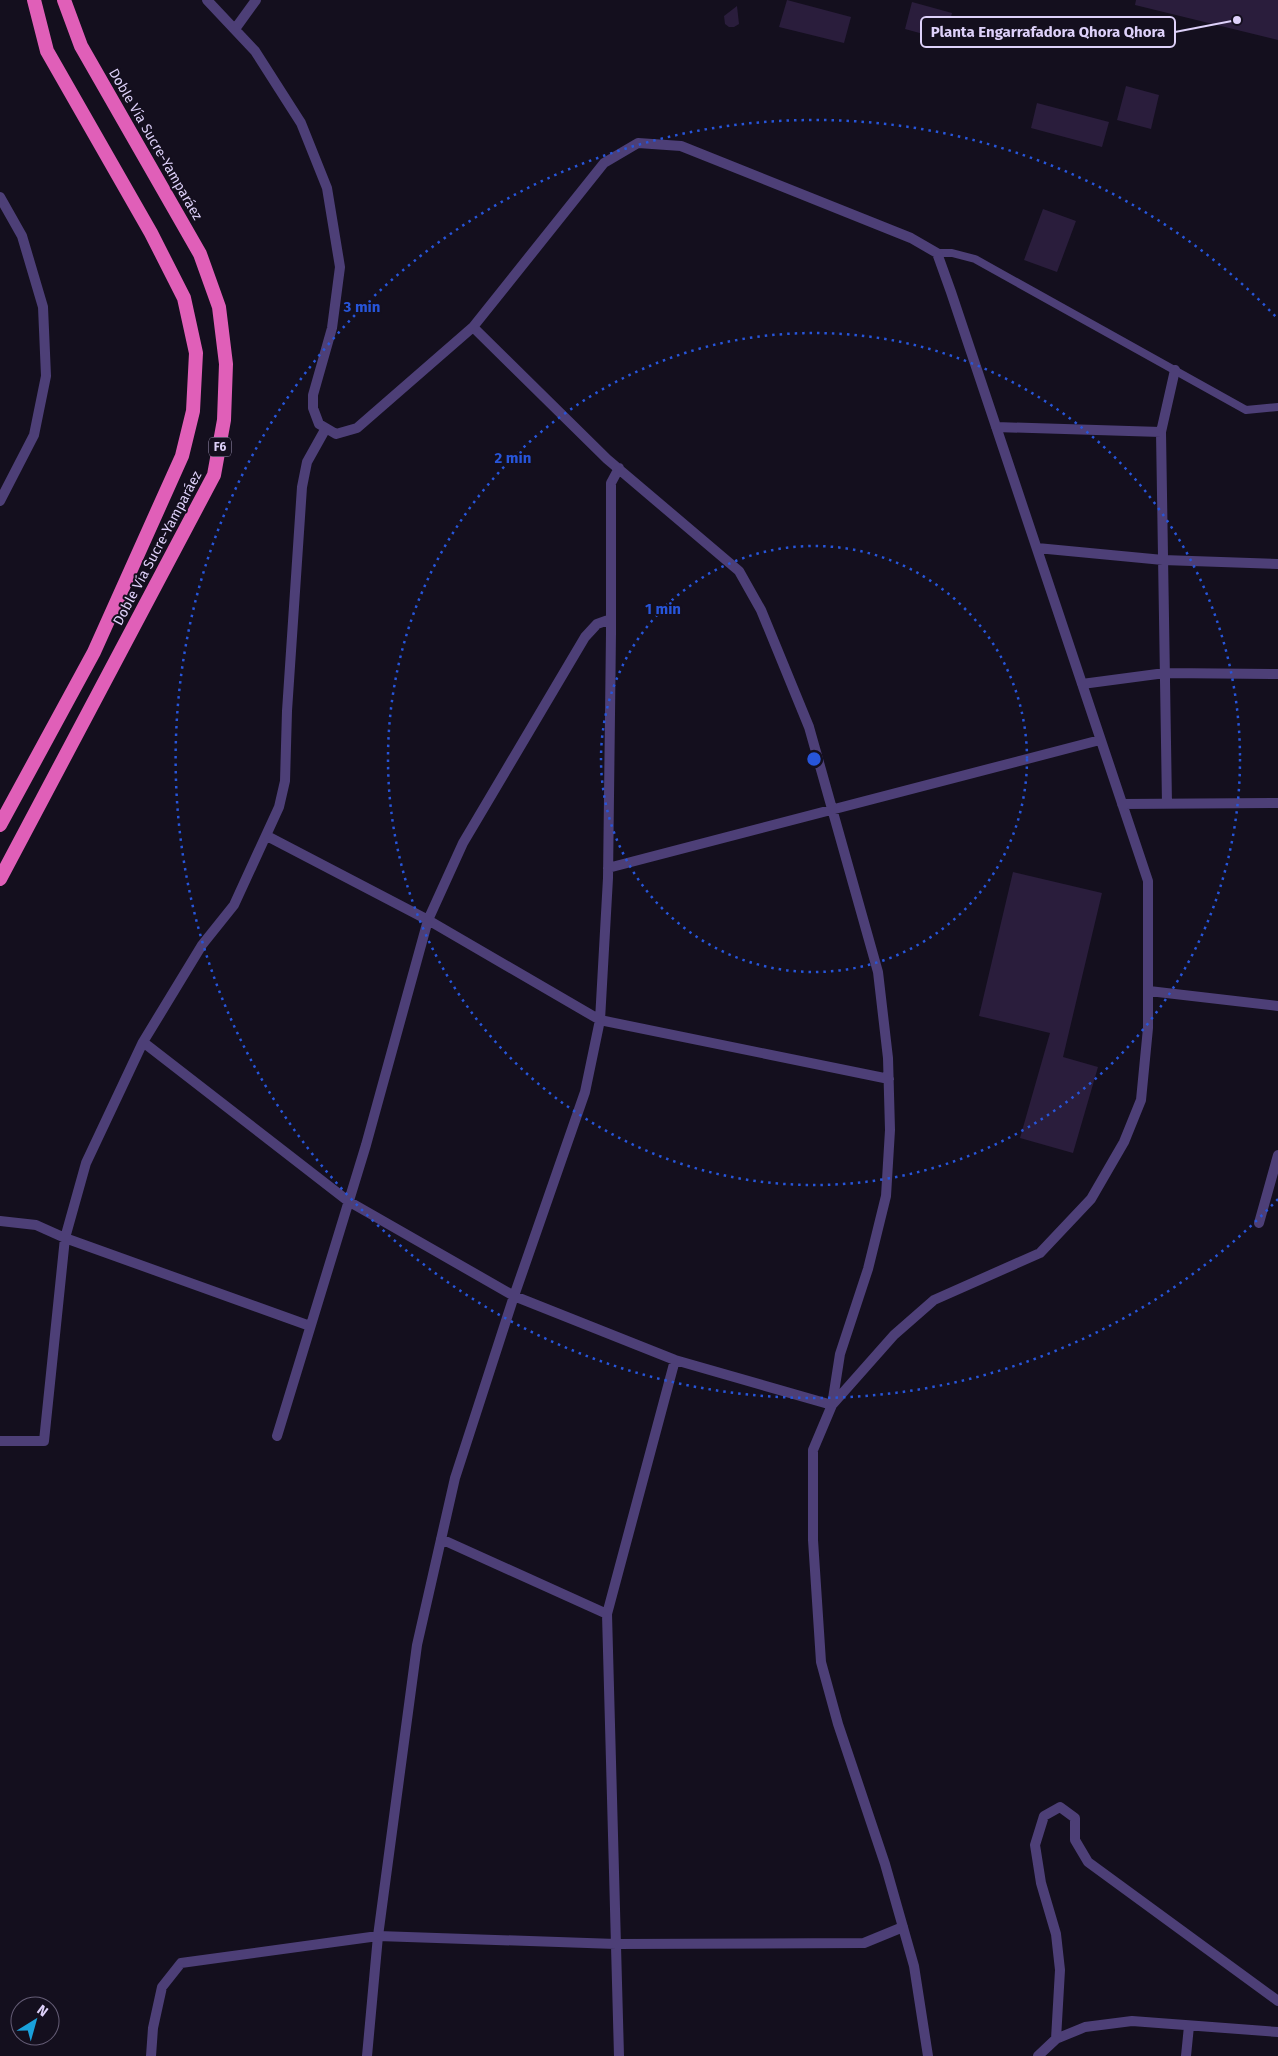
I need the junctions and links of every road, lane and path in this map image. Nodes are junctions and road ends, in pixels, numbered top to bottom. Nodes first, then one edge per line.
1 (34, 0) edge
2 (64, 0) edge
3 (207, 0) edge
4 (256, 0) edge
5 (235, 29) junction
6 (0, 197) edge
7 (937, 253) junction
8 (473, 327) junction
9 (1174, 370) junction
10 (1278, 407) edge
11 (996, 427) junction
12 (326, 428) junction
13 (1161, 432) junction
14 (619, 468) junction
15 (0, 501) edge
16 (1037, 548) junction
17 (1163, 560) junction
18 (1278, 564) edge
19 (611, 619) junction
20 (1165, 673) junction
21 (1278, 674) edge
22 (1082, 684) junction
23 (1100, 740) junction
24 (1278, 803) edge
25 (1122, 804) junction
26 (1167, 804) junction
27 (833, 809) junction
28 (0, 825) edge
29 (267, 836) junction
30 (608, 868) junction
31 (0, 879) edge
32 (428, 920) junction
33 (1149, 991) junction
34 (1278, 1006) edge
35 (600, 1020) junction
36 (143, 1042) junction
37 (889, 1079) junction
38 (1278, 1155) edge
39 (348, 1201) junction
40 (0, 1221) edge
41 (1259, 1223) dead end
42 (65, 1238) junction
43 (514, 1296) junction
44 (310, 1326) junction
45 (675, 1360) junction
46 (832, 1405) junction
47 (277, 1436) dead end
48 (0, 1441) edge
49 (441, 1539) junction
50 (607, 1614) junction
51 (903, 1927) junction
52 (378, 1936) junction
53 (616, 1944) junction
54 (1278, 2001) edge
55 (1189, 2026) junction
56 (1278, 2032) edge
57 (1056, 2039) junction
58 (152, 2056) edge
59 (368, 2056) edge
60 (618, 2056) edge
61 (928, 2056) edge
62 (1038, 2056) edge
63 (1186, 2056) edge

1 - 28 highway, Doble Vía Sucre-Yamparáez
2 - 31 highway, Doble Vía Sucre-Yamparáez / F6
3 - 5 street
4 - 5 street
5 - 12 street
6 - 15 street
7 - 8 street
7 - 9 lane
7 - 11 street
8 - 12 street
8 - 14 street
9 - 10 lane
9 - 13 street
11 - 13 street
11 - 16 street
12 - 29 street
13 - 17 street
14 - 19 street
14 - 27 street
16 - 17 street
16 - 22 street
17 - 18 street
17 - 20 street
19 - 30 street
19 - 32 street
20 - 21 street
20 - 22 street
20 - 26 street
22 - 23 street
23 - 25 street
23 - 27 street
24 - 26 street
25 - 26 street
25 - 33 street
27 - 30 street
27 - 37 street
29 - 32 street
29 - 36 street
30 - 35 street
32 - 35 street
32 - 39 street
33 - 34 street
33 - 46 street
35 - 37 street
35 - 43 street
36 - 39 street
36 - 42 street
37 - 46 street
38 - 41 street
39 - 43 street
39 - 44 street
40 - 42 street
42 - 44 street
42 - 48 street
43 - 45 street
43 - 49 street
44 - 47 street
45 - 46 street
45 - 50 street
46 - 51 street
49 - 50 street
49 - 52 street
50 - 53 street
51 - 53 street
51 - 61 street
52 - 53 street
52 - 58 street
52 - 59 street
53 - 60 street
54 - 57 street
55 - 56 street
55 - 57 street
55 - 63 street
57 - 62 street

